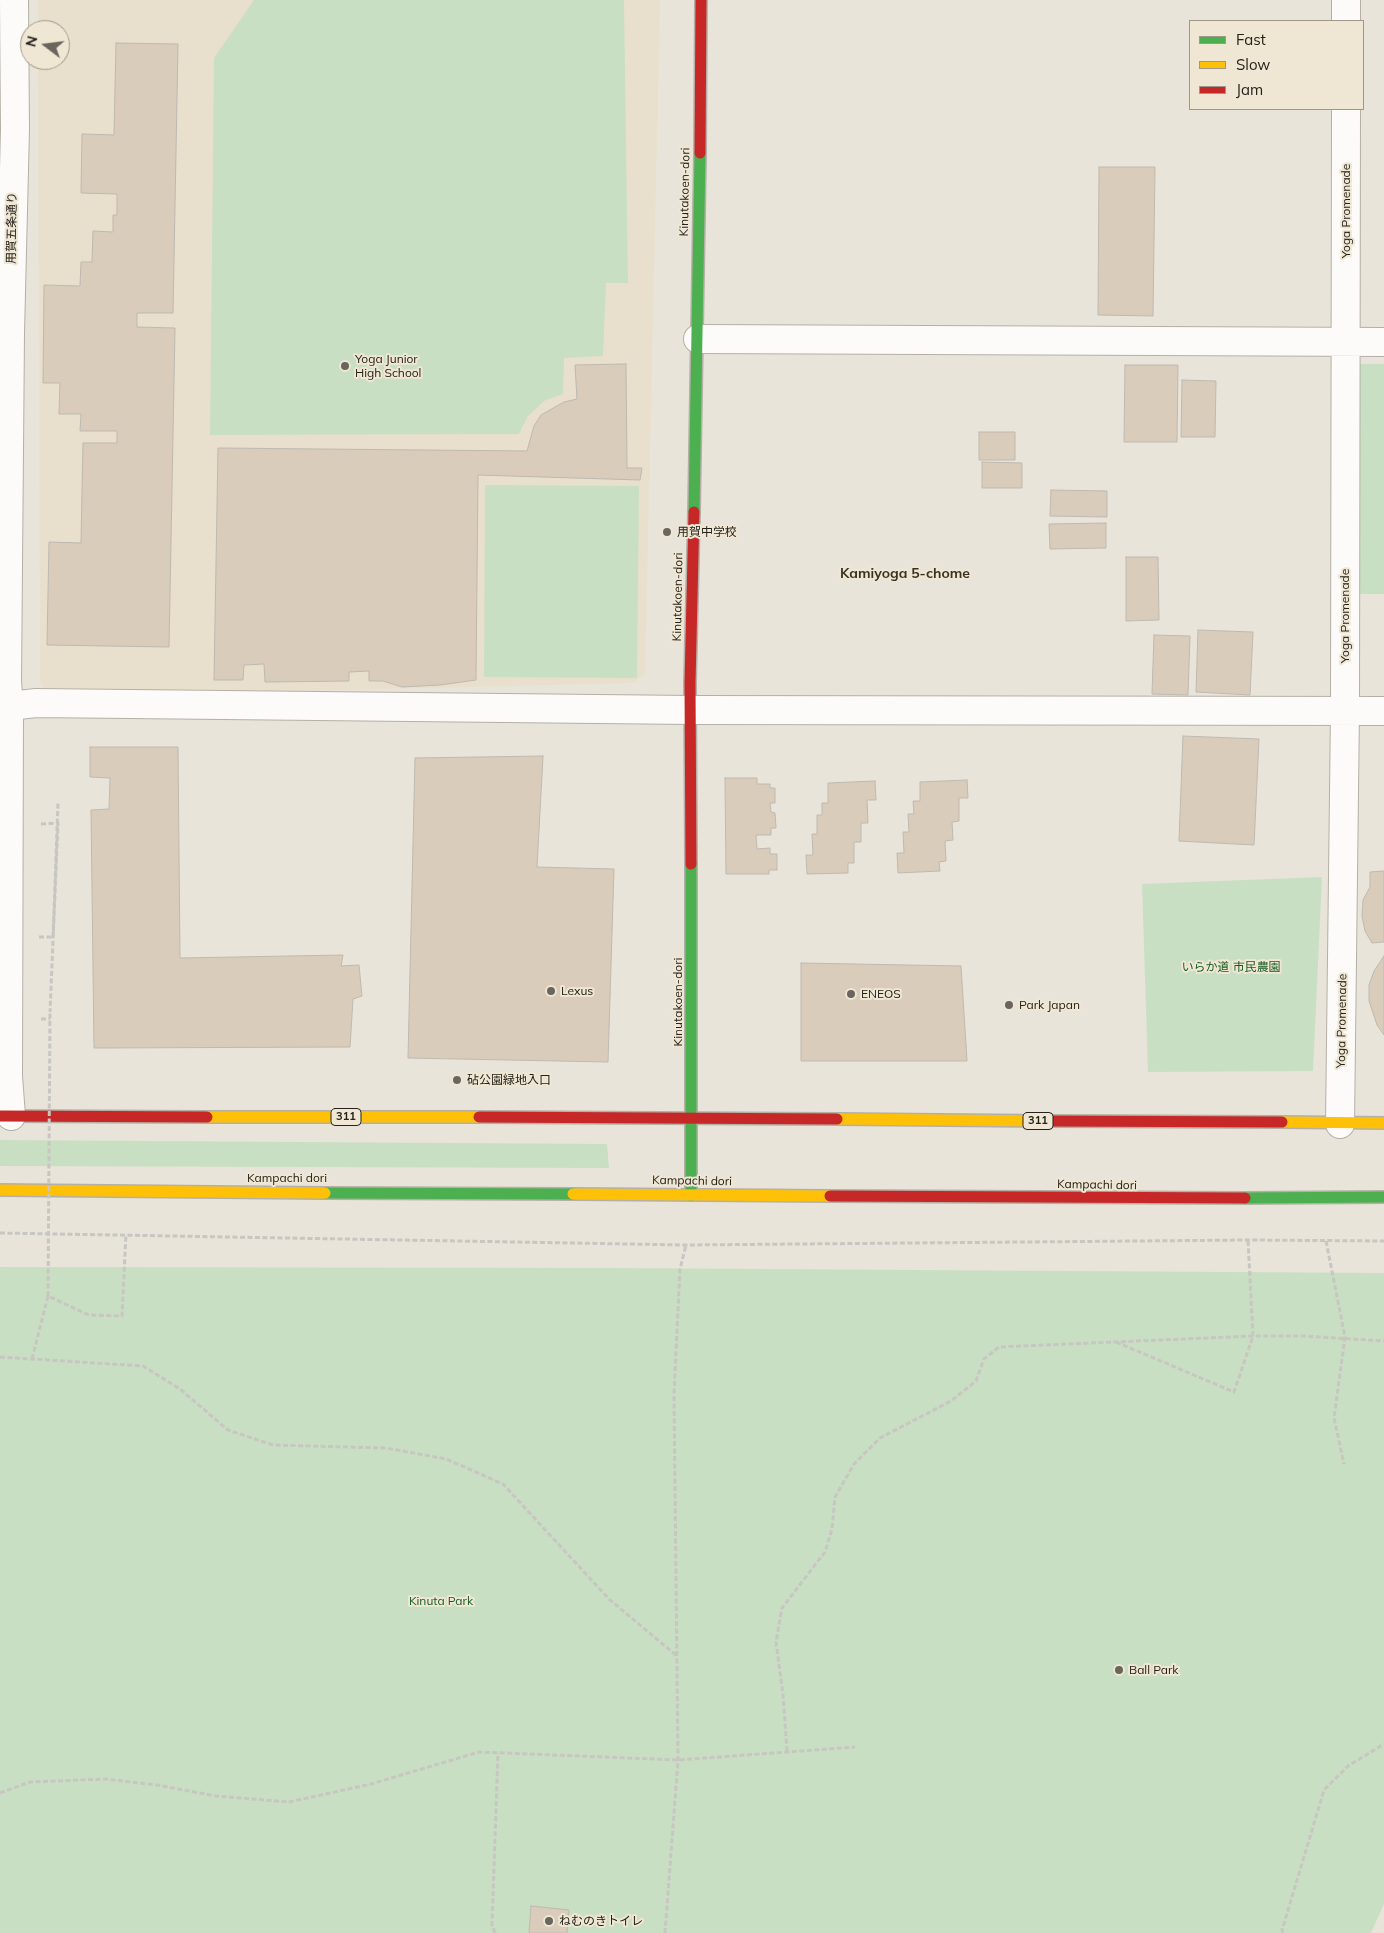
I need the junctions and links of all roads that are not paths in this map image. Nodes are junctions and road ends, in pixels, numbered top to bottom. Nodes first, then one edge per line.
1 (14, 0) edge
2 (701, 0) edge
3 (1346, 0) edge
4 (1346, 20) edge
5 (1346, 110) edge
6 (5, 332) edge
7 (698, 339) junction
8 (1346, 342) junction
9 (1384, 342) edge
10 (5, 707) edge
11 (691, 710) junction
12 (1345, 710) junction
13 (1384, 711) edge
14 (6, 1116) edge
15 (692, 1118) junction
16 (1384, 1123) edge
17 (1340, 1124) junction
18 (0, 1190) edge
19 (691, 1195) junction
20 (1384, 1197) edge

1 - 6 street, 用賀五条通り
2 - 7 main road, Kinutakoen-dori
3 - 4 street
5 - 8 street, Yoga Promenade
6 - 10 street, 用賀五条通り
7 - 8 street
7 - 11 main road, Kinutakoen-dori
8 - 9 street
8 - 12 street, Yoga Promenade
10 - 11 street
10 - 14 street, 用賀五条通り
11 - 12 street
11 - 15 main road, Kinutakoen-dori
12 - 13 street
12 - 17 street, Yoga Promenade
14 - 15 main road, 311
15 - 17 main road, 311
15 - 19 main road, Kinutakoen-dori
16 - 17 main road, 311
18 - 19 main road, Kampachi dori
19 - 20 main road, Kampachi dori

